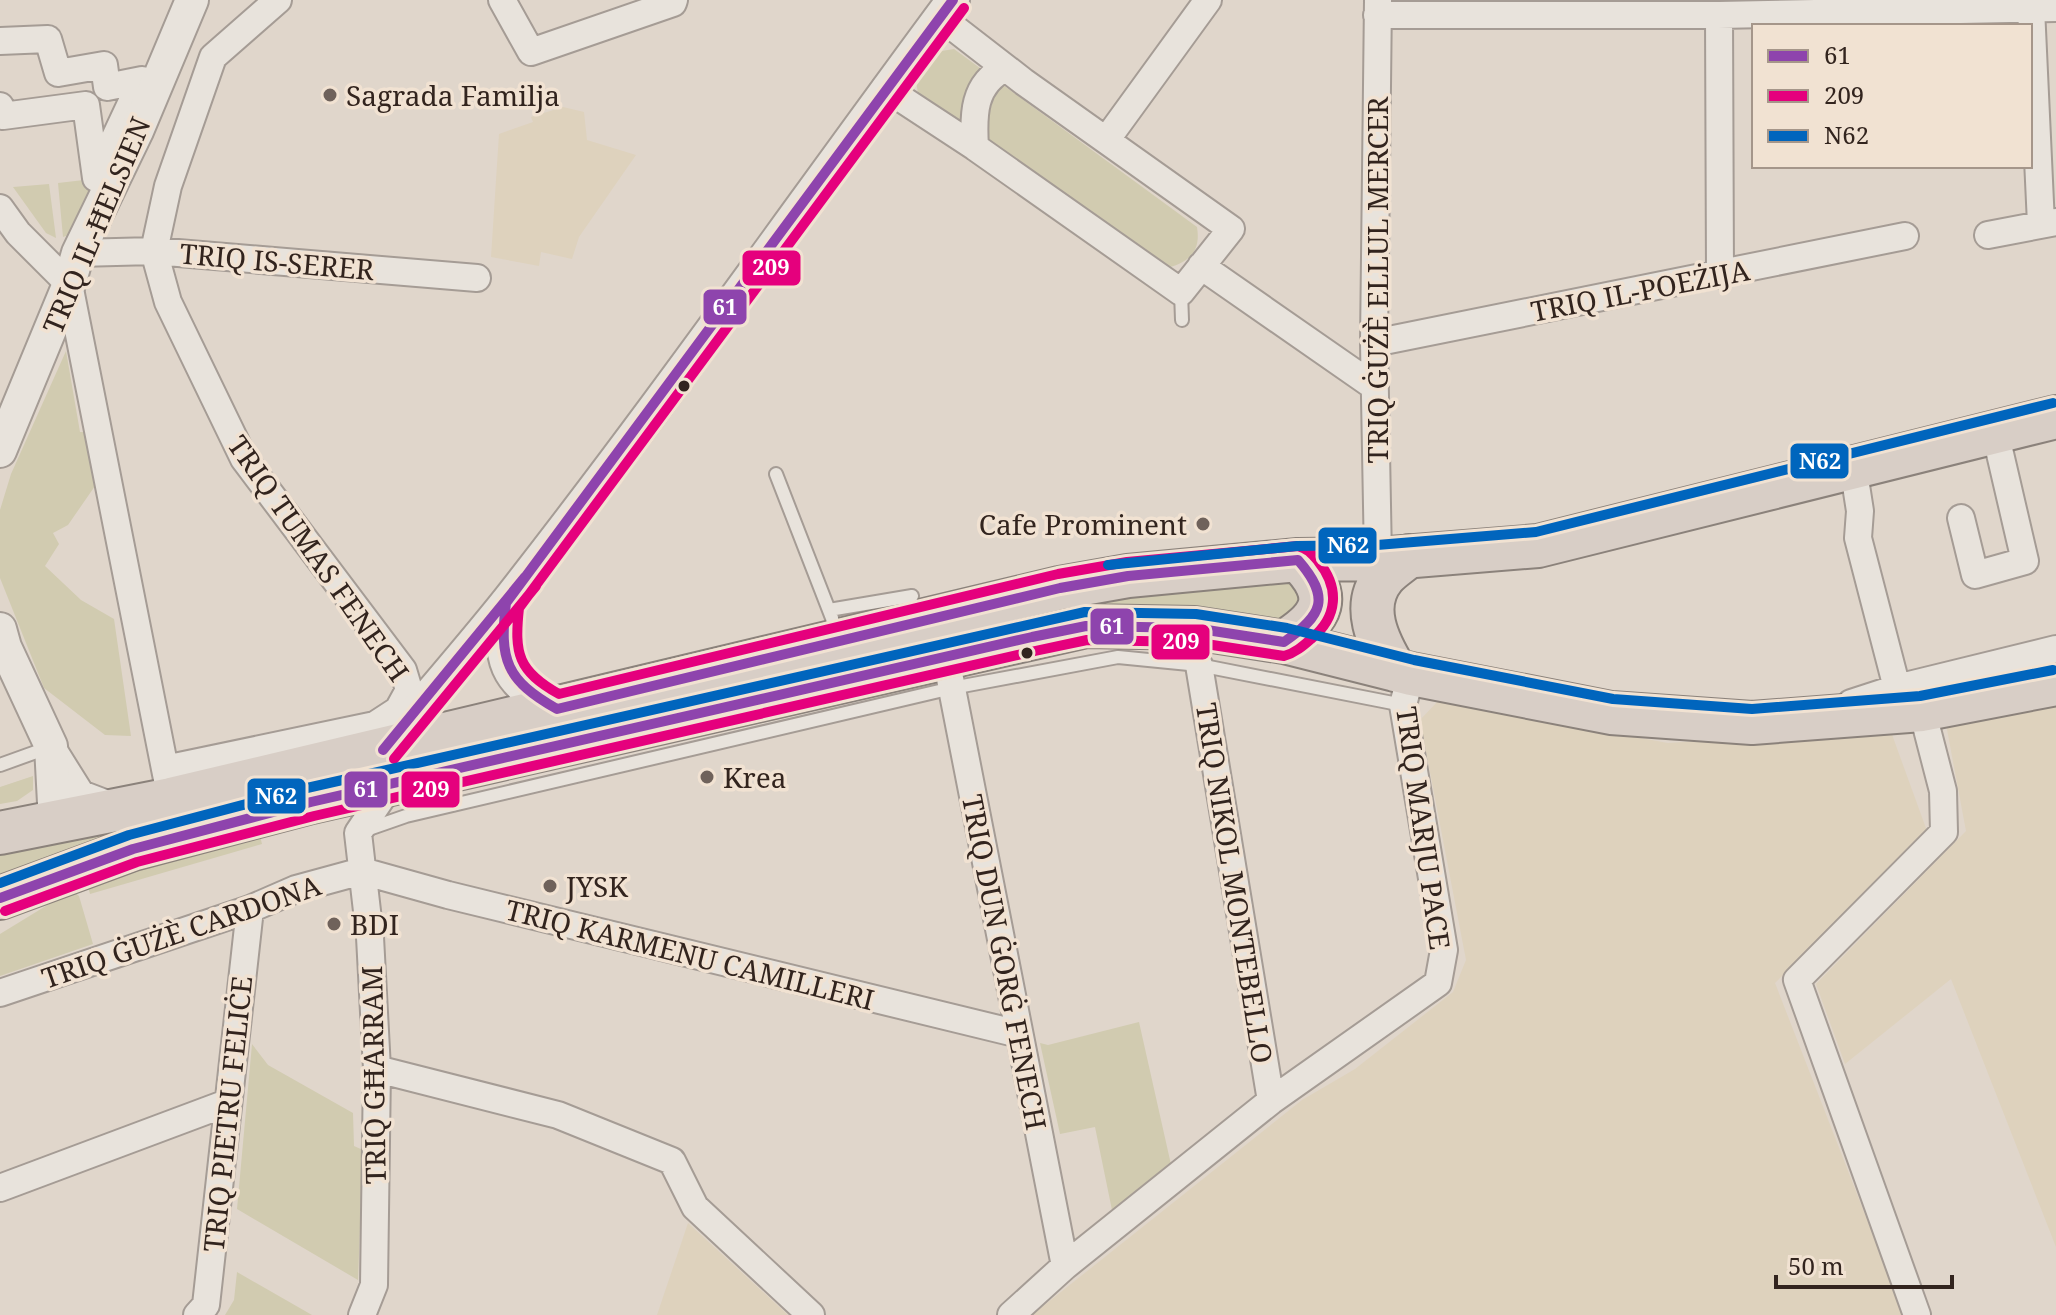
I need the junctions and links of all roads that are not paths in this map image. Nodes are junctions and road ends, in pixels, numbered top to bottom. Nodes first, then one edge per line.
1 (192, 0) edge
2 (278, 0) edge
3 (502, 0) edge
4 (674, 0) edge
5 (1208, 0) edge
6 (946, 8) edge
7 (1378, 8) edge
8 (1680, 8) edge
9 (2044, 8) edge
10 (1719, 15) junction
11 (0, 41) edge
12 (1005, 68) junction
13 (885, 88) junction
14 (0, 106) edge
15 (129, 129) junction
16 (1107, 139) junction
17 (975, 147) junction
18 (0, 208) edge
19 (2048, 223) edge
20 (1988, 235) dead end
21 (1905, 236) dead end
22 (154, 251) junction
23 (78, 253) junction
24 (1201, 266) junction
25 (1720, 275) junction
26 (477, 278) dead end
27 (69, 284) junction
28 (1181, 292) junction
29 (1182, 320) dead end
30 (1374, 343) junction
31 (1375, 387) junction
32 (2056, 417) edge
33 (1995, 432) junction
34 (3, 433) edge
35 (1853, 466) junction
36 (776, 474) dead end
37 (1961, 518) dead end
38 (1393, 558) junction
39 (1298, 560) junction
40 (912, 596) dead end
41 (506, 603) junction
42 (833, 626) junction
43 (2, 641) edge
44 (1284, 642) junction
45 (2056, 649) edge
46 (1199, 665) junction
47 (949, 673) junction
48 (1403, 683) junction
49 (2056, 684) edge
50 (1910, 699) junction
51 (557, 709) junction
52 (51, 746) junction
53 (0, 765) edge
54 (387, 767) junction
55 (168, 784) junction
56 (311, 802) junction
57 (120, 809) junction
58 (55, 822) junction
59 (0, 833) edge
60 (358, 833) junction
61 (362, 871) junction
62 (0, 898) edge
63 (250, 909) junction
64 (0, 993) edge
65 (1019, 1034) junction
66 (377, 1069) junction
67 (1271, 1101) junction
68 (227, 1103) junction
69 (0, 1188) edge
70 (1065, 1266) junction
71 (202, 1310) edge
72 (180, 1315) edge
73 (362, 1315) edge
74 (811, 1315) edge
75 (1011, 1315) edge
76 (1917, 1315) edge

1 - 15 street, TRIQ IL-ĦELSIEN
2 - 22 street
3 - 4 street
5 - 16 street
6 - 12 street
6 - 13 street
7 - 8 street
7 - 30 street, TRIQ ĠUŻÈ ELLUL MERCER
8 - 10 street
9 - 10 street
9 - 19 street
10 - 25 street
11 - 15 street
12 - 16 street
12 - 17 street
13 - 17 street
13 - 41 street
14 - 15 street
15 - 23 street, TRIQ IL-ĦELSIEN
16 - 24 street
17 - 28 street
18 - 27 street
19 - 20 street
21 - 25 street, TRIQ IL-POEŻIJA
22 - 23 street, TRIQ IS-SERER
22 - 26 street, TRIQ IS-SERER
22 - 55 street, TRIQ TUMAS FENECH
23 - 27 street, TRIQ IL-ĦELSIEN
24 - 28 street
24 - 31 street
25 - 30 street, TRIQ IL-POEŻIJA
27 - 34 street, TRIQ IL-ĦELSIEN
27 - 55 street
28 - 29 lane
30 - 31 street, TRIQ ĠUŻÈ ELLUL MERCER
31 - 38 street, TRIQ ĠUŻÈ ELLUL MERCER
32 - 33 highway
33 - 35 highway
33 - 37 street
35 - 38 highway
35 - 50 street
36 - 42 lane
38 - 39 highway
38 - 48 highway
39 - 42 highway
39 - 44 highway
40 - 42 lane
41 - 51 street
41 - 54 street
42 - 51 highway
43 - 52 street
44 - 47 highway
44 - 48 highway
45 - 50 street
46 - 47 lane
46 - 48 lane
46 - 67 street, TRIQ NIKOL MONTEBELLO
47 - 54 highway
47 - 60 lane
47 - 65 street, TRIQ DUN ĠORĠ FENECH
48 - 50 highway
48 - 67 street, TRIQ MARJU PACE
49 - 50 highway
50 - 76 street
51 - 54 highway
52 - 53 lane
52 - 57 street
52 - 58 street
54 - 55 highway
54 - 56 highway
54 - 60 street
55 - 57 highway
56 - 60 street
56 - 62 highway
57 - 58 highway
58 - 59 highway
60 - 61 street, TRIQ GĦARRAM
61 - 63 street, TRIQ ĠUŻÈ CARDONA
61 - 65 street, TRIQ KARMENU CAMILLERI
61 - 66 street, TRIQ GĦARRAM
63 - 64 street, TRIQ ĠUŻÈ CARDONA
63 - 68 street, TRIQ PIETRU FELIĊE
65 - 70 street, TRIQ DUN ĠORĠ FENECH
66 - 73 street, TRIQ GĦARRAM
66 - 74 street
67 - 70 street
68 - 69 street
68 - 71 street, TRIQ PIETRU FELIĊE
70 - 75 street
71 - 72 street

